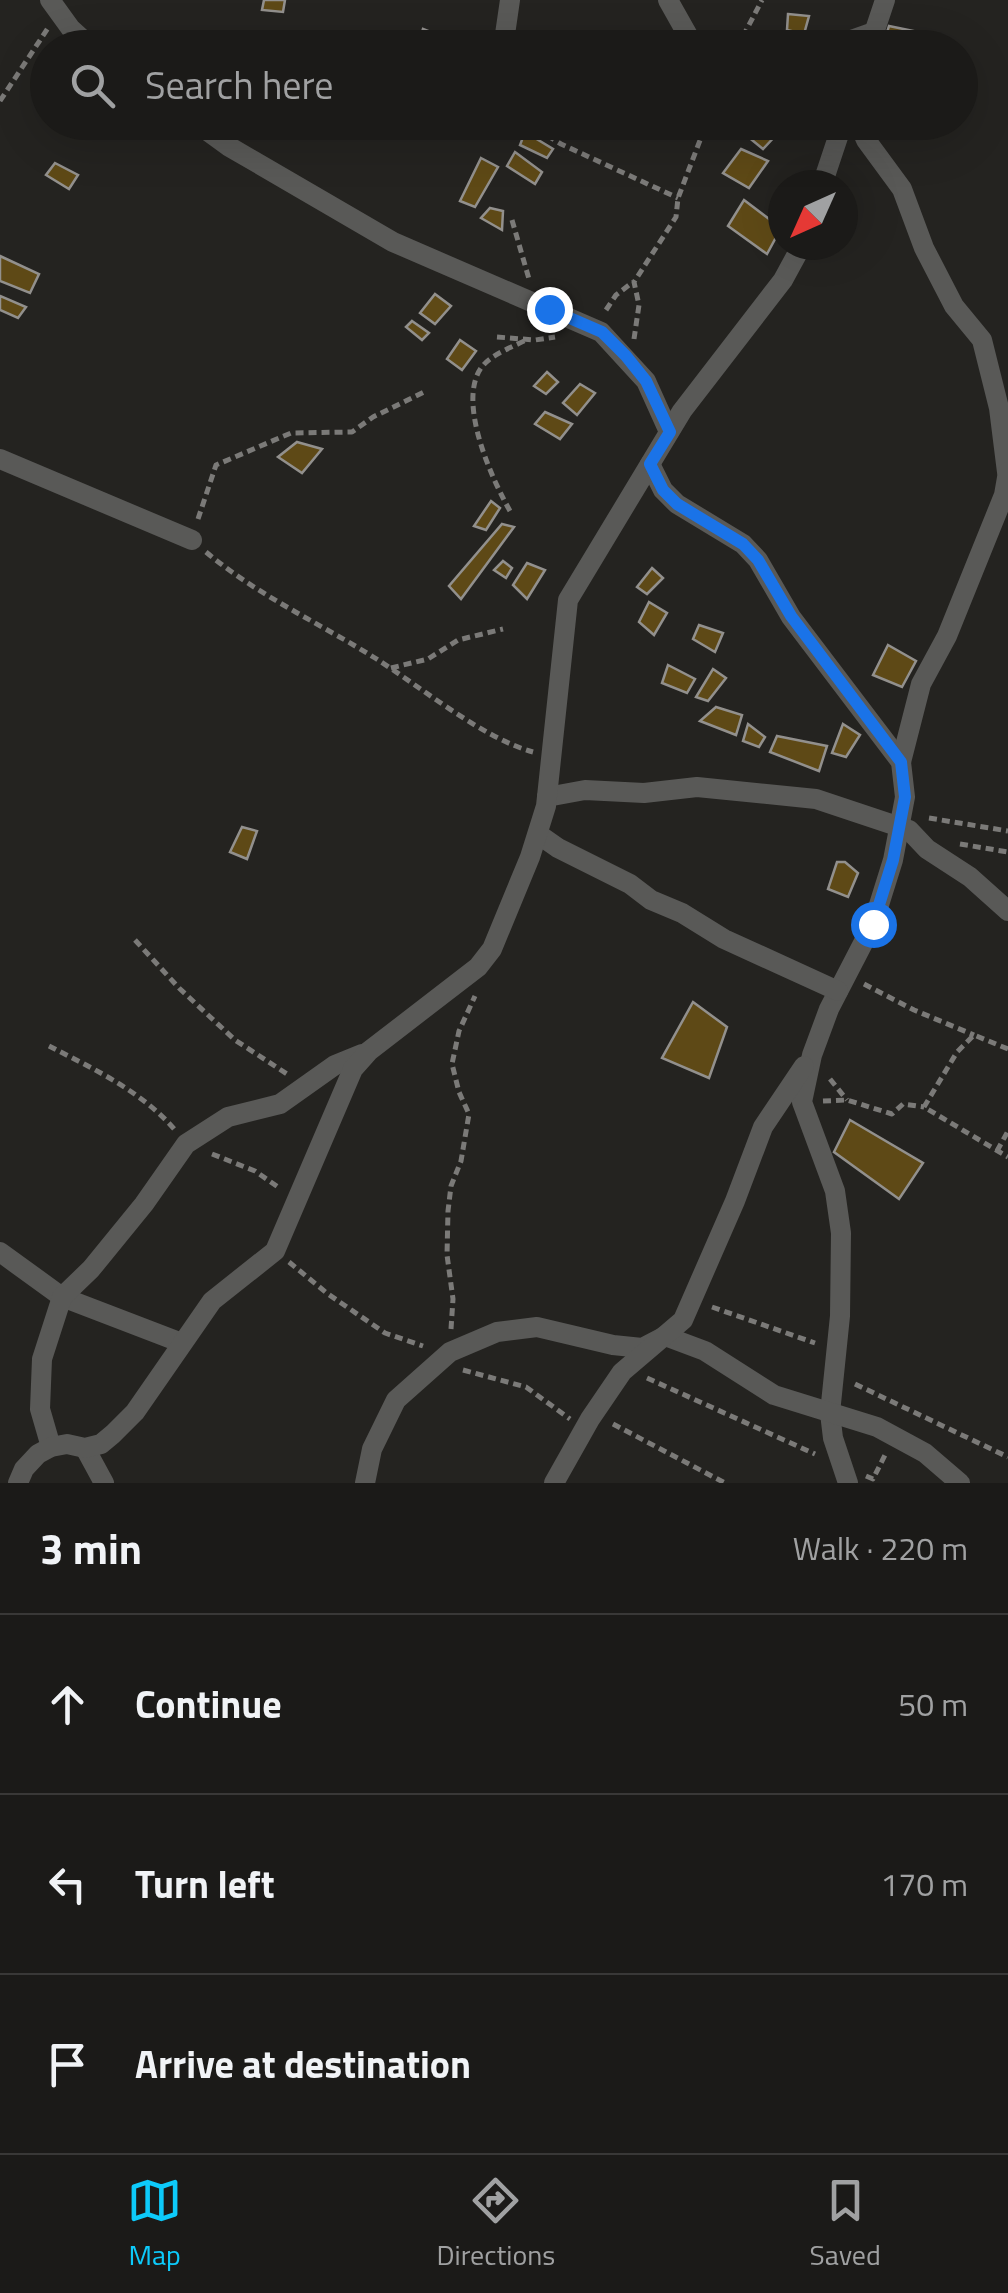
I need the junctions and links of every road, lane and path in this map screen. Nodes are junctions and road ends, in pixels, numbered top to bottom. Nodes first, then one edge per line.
1 (510, 0) edge
2 (668, 0) edge
3 (762, 0) edge
4 (885, 0) edge
5 (54, 6) edge
6 (42, 30) edge
7 (76, 30) edge
8 (505, 30) edge
9 (685, 30) edge
10 (746, 30) edge
11 (874, 30) edge
12 (30, 54) edge
13 (0, 101) edge
14 (220, 140) edge
15 (554, 140) edge
16 (700, 140) edge
17 (837, 140) edge
18 (866, 140) edge
19 (827, 170) edge
20 (678, 198) junction
21 (794, 260) edge
22 (634, 282) junction
23 (594, 329) junction
24 (528, 339) dead end
25 (631, 362) junction
26 (424, 392) dead end
27 (670, 432) junction
28 (0, 459) edge
29 (650, 464) junction
30 (1008, 472) edge
31 (510, 511) dead end
32 (192, 540) junction
33 (503, 629) dead end
34 (392, 668) junction
35 (551, 758) junction
36 (901, 762) junction
37 (547, 796) junction
38 (901, 821) junction
39 (1008, 832) edge
40 (538, 834) junction
41 (1008, 911) edge
42 (135, 940) dead end
43 (478, 967) junction
44 (842, 982) junction
45 (974, 1035) junction
46 (1008, 1048) edge
47 (369, 1051) junction
48 (303, 1088) junction
49 (793, 1099) junction
50 (924, 1108) junction
51 (1008, 1131) edge
52 (997, 1151) junction
53 (1008, 1157) edge
54 (276, 1251) junction
55 (0, 1252) edge
56 (62, 1297) junction
57 (692, 1300) junction
58 (665, 1336) junction
59 (182, 1343) junction
60 (836, 1351) junction
61 (444, 1358) junction
62 (626, 1369) junction
63 (834, 1374) junction
64 (830, 1413) junction
65 (589, 1422) junction
66 (894, 1436) junction
67 (51, 1448) junction
68 (85, 1448) junction
69 (1008, 1457) edge
70 (844, 1474) edge
71 (18, 1483) edge
72 (104, 1483) edge
73 (365, 1483) edge
74 (554, 1483) edge
75 (725, 1483) edge
76 (960, 1483) edge

1 - 8 street
2 - 9 street
3 - 10 path
4 - 11 street
5 - 6 path
5 - 7 street
12 - 13 path
14 - 23 street
15 - 20 path
16 - 20 path
17 - 19 street
18 - 30 street
20 - 22 path
21 - 27 street
22 - 23 path
22 - 25 path
23 - 25 street
24 - 31 path
25 - 27 street
26 - 32 path
27 - 29 street
28 - 32 street
29 - 35 street
29 - 36 street
30 - 36 street
32 - 34 path
33 - 34 path
34 - 35 path
35 - 37 street
36 - 38 street
37 - 38 street
37 - 40 street
38 - 39 path
38 - 41 street
38 - 44 street
40 - 43 street
40 - 44 street
42 - 48 path
43 - 47 street
43 - 61 path
44 - 45 path
44 - 49 street
45 - 46 path
45 - 50 path
47 - 48 street
47 - 54 street
48 - 56 street
49 - 50 path
49 - 57 street
49 - 60 street
50 - 52 path
51 - 52 path
52 - 53 path
54 - 59 street
54 - 61 path
55 - 56 street
56 - 59 street
56 - 67 street
57 - 58 street
57 - 60 path
58 - 61 street
58 - 62 street
58 - 64 street
59 - 68 street
60 - 63 street
61 - 65 path
61 - 73 street
62 - 65 street
62 - 70 path
63 - 64 street
63 - 69 path
64 - 66 street
64 - 70 street
65 - 74 street
65 - 75 path
66 - 70 path
66 - 76 street
67 - 68 street
67 - 71 street
68 - 72 street

